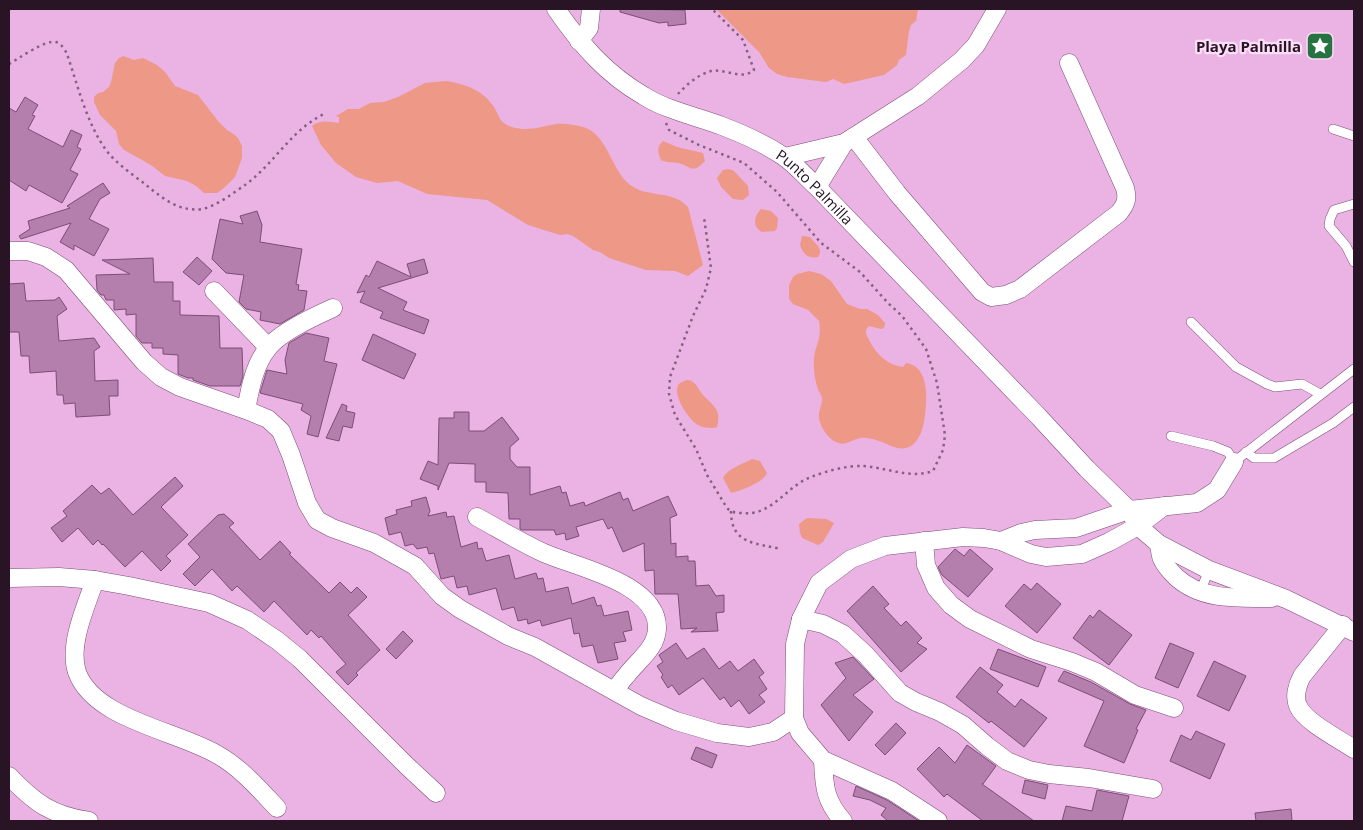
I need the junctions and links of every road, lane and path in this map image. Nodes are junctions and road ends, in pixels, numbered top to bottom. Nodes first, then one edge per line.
1 (556, 9) edge
2 (591, 9) edge
3 (712, 9) edge
4 (997, 9) edge
5 (579, 41) junction
6 (1069, 63) dead end
7 (9, 64) edge
8 (668, 108) junction
9 (324, 114) dead end
10 (1333, 129) dead end
11 (1354, 136) edge
12 (849, 140) junction
13 (785, 157) junction
14 (817, 187) junction
15 (1354, 204) edge
16 (704, 216) dead end
17 (9, 251) edge
18 (1354, 262) edge
19 (214, 291) dead end
20 (333, 308) dead end
21 (1191, 322) dead end
22 (268, 347) junction
23 (1354, 369) edge
24 (1320, 394) junction
25 (1354, 407) edge
26 (246, 410) junction
27 (1171, 436) dead end
28 (1240, 457) junction
29 (1164, 506) junction
30 (1129, 510) junction
31 (731, 511) junction
32 (476, 517) dead end
33 (1138, 526) junction
34 (1055, 529) junction
35 (924, 541) junction
36 (1001, 541) junction
37 (1159, 544) junction
38 (781, 549) dead end
39 (1056, 557) junction
40 (1209, 570) junction
41 (9, 578) edge
42 (95, 580) junction
43 (1200, 592) junction
44 (1286, 599) junction
45 (1327, 617) junction
46 (800, 619) junction
47 (1348, 629) edge
48 (1318, 657) junction
49 (615, 691) junction
50 (1174, 708) dead end
51 (794, 718) junction
52 (1354, 748) edge
53 (823, 760) junction
54 (9, 776) edge
55 (1153, 789) dead end
56 (436, 792) dead end
57 (277, 808) dead end
58 (89, 821) edge
59 (843, 821) edge
60 (938, 821) edge

1 - 5 street, Punto Palmilla
2 - 5 street
3 - 8 path
4 - 12 street
5 - 8 street, Punto Palmilla
6 - 12 street
7 - 9 path
8 - 13 street, Punto Palmilla
8 - 31 path
10 - 11 lane
12 - 13 street
12 - 14 street
13 - 14 street, Punto Palmilla
14 - 30 street, Punto Palmilla
15 - 18 lane
16 - 31 path
17 - 26 street
19 - 22 street
20 - 22 street
21 - 24 lane
22 - 26 street
23 - 24 lane
24 - 28 lane
25 - 28 lane
26 - 49 street
27 - 28 lane
28 - 29 street
29 - 30 street
29 - 33 street
30 - 33 street, Punto Palmilla
30 - 34 street
31 - 38 path
32 - 49 street
33 - 37 street
33 - 39 street
34 - 36 street
34 - 39 street
35 - 36 street
35 - 46 street
35 - 50 street
36 - 39 street
37 - 40 street
37 - 43 street
40 - 43 lane
40 - 44 street
41 - 42 street
42 - 56 street
42 - 57 street
43 - 44 street
44 - 45 street
45 - 47 street
45 - 48 street
46 - 51 street
46 - 55 street
47 - 48 street
48 - 52 street
49 - 51 street
51 - 53 street
53 - 59 street
53 - 60 street
54 - 58 street

